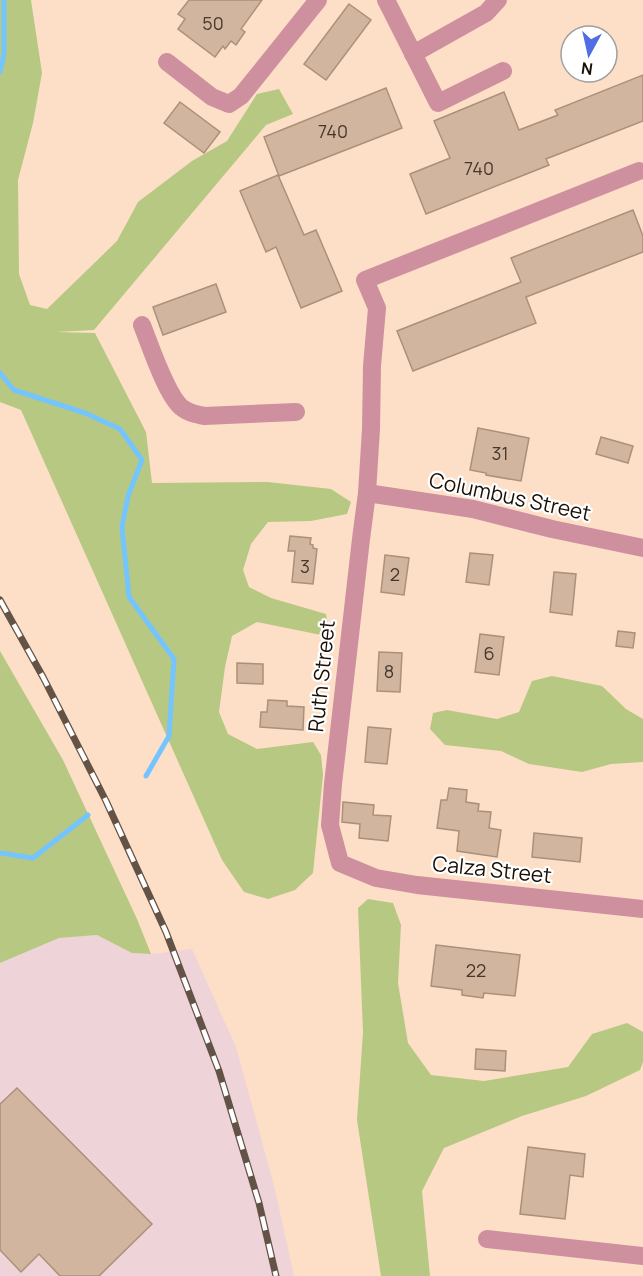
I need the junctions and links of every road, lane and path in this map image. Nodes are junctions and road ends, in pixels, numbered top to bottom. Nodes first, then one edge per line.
1 (318, 0) edge
2 (386, 0) edge
3 (498, 0) edge
4 (413, 54) junction
5 (167, 62) dead end
6 (503, 71) dead end
7 (642, 173) edge
8 (142, 325) dead end
9 (296, 412) dead end
10 (367, 493) junction
11 (643, 548) edge
12 (340, 863) joint
13 (643, 909) edge
14 (487, 1239) dead end
15 (643, 1256) edge

1 - 5 street
2 - 4 street
3 - 4 street
4 - 6 street
7 - 10 street, Ruth Street
8 - 9 street
10 - 11 street, Columbus Street
10 - 12 street, Ruth Street
12 - 13 street, Calza Street
14 - 15 street

